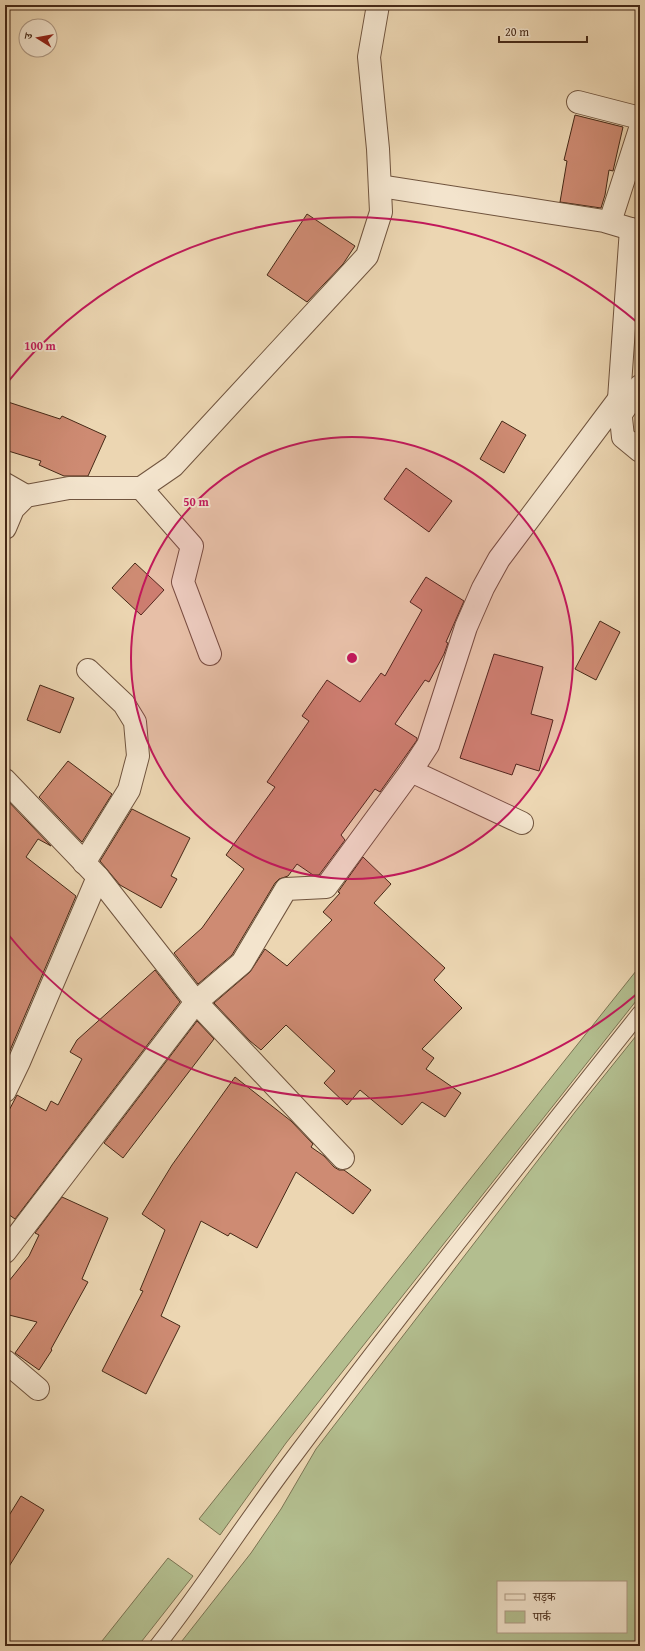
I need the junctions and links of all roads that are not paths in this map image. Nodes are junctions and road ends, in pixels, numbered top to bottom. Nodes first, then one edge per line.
1 (378, 5) edge
2 (578, 102) dead end
3 (640, 118) edge
4 (640, 129) edge
5 (380, 186) junction
6 (610, 222) junction
7 (636, 231) edge
8 (640, 386) edge
9 (620, 406) junction
10 (640, 451) edge
11 (5, 484) edge
12 (141, 488) junction
13 (12, 507) edge
14 (210, 654) dead end
15 (88, 670) dead end
16 (411, 771) junction
17 (5, 780) edge
18 (522, 823) dead end
19 (91, 870) junction
20 (196, 1002) junction
21 (640, 1013) edge
22 (5, 1091) edge
23 (344, 1158) dead end
24 (5, 1252) edge
25 (5, 1361) edge
26 (38, 1389) dead end
27 (157, 1646) edge

1 - 5 street
2 - 3 street
4 - 6 street
5 - 6 street
5 - 12 street
6 - 7 street
7 - 9 street
8 - 9 street
9 - 10 street
9 - 16 street
11 - 13 street
12 - 13 street
12 - 14 street
15 - 19 street
16 - 18 street
16 - 20 street
17 - 19 street
19 - 20 street
19 - 22 street
20 - 23 street
20 - 24 street
21 - 27 lane
25 - 26 street

